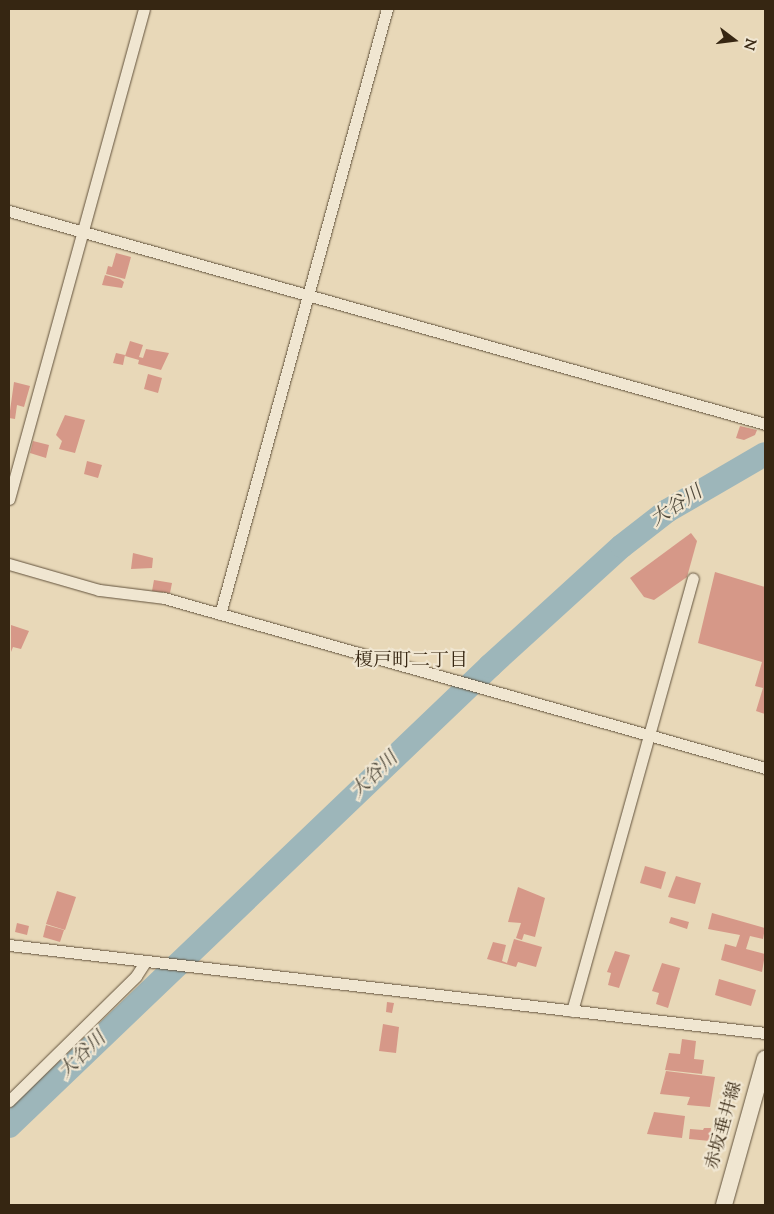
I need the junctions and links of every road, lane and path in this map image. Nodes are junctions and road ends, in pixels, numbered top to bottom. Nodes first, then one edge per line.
1 (144, 9) edge
2 (387, 9) edge
3 (9, 211) edge
4 (83, 232) junction
5 (306, 298) junction
6 (765, 424) edge
7 (9, 499) edge
8 (9, 564) edge
9 (693, 579) dead end
10 (220, 614) junction
11 (649, 736) junction
12 (765, 768) edge
13 (9, 945) edge
14 (150, 962) junction
15 (572, 1011) junction
16 (765, 1033) edge
17 (765, 1059) edge
18 (9, 1101) edge
19 (724, 1205) edge

1 - 4 street
2 - 5 street
3 - 4 street
4 - 5 street
4 - 7 street
5 - 6 street
5 - 10 street
8 - 10 street
9 - 11 street
10 - 11 street
11 - 12 street
11 - 15 street
13 - 14 street
14 - 15 street
14 - 18 street
15 - 16 street
17 - 19 main road, 赤坂垂井線

